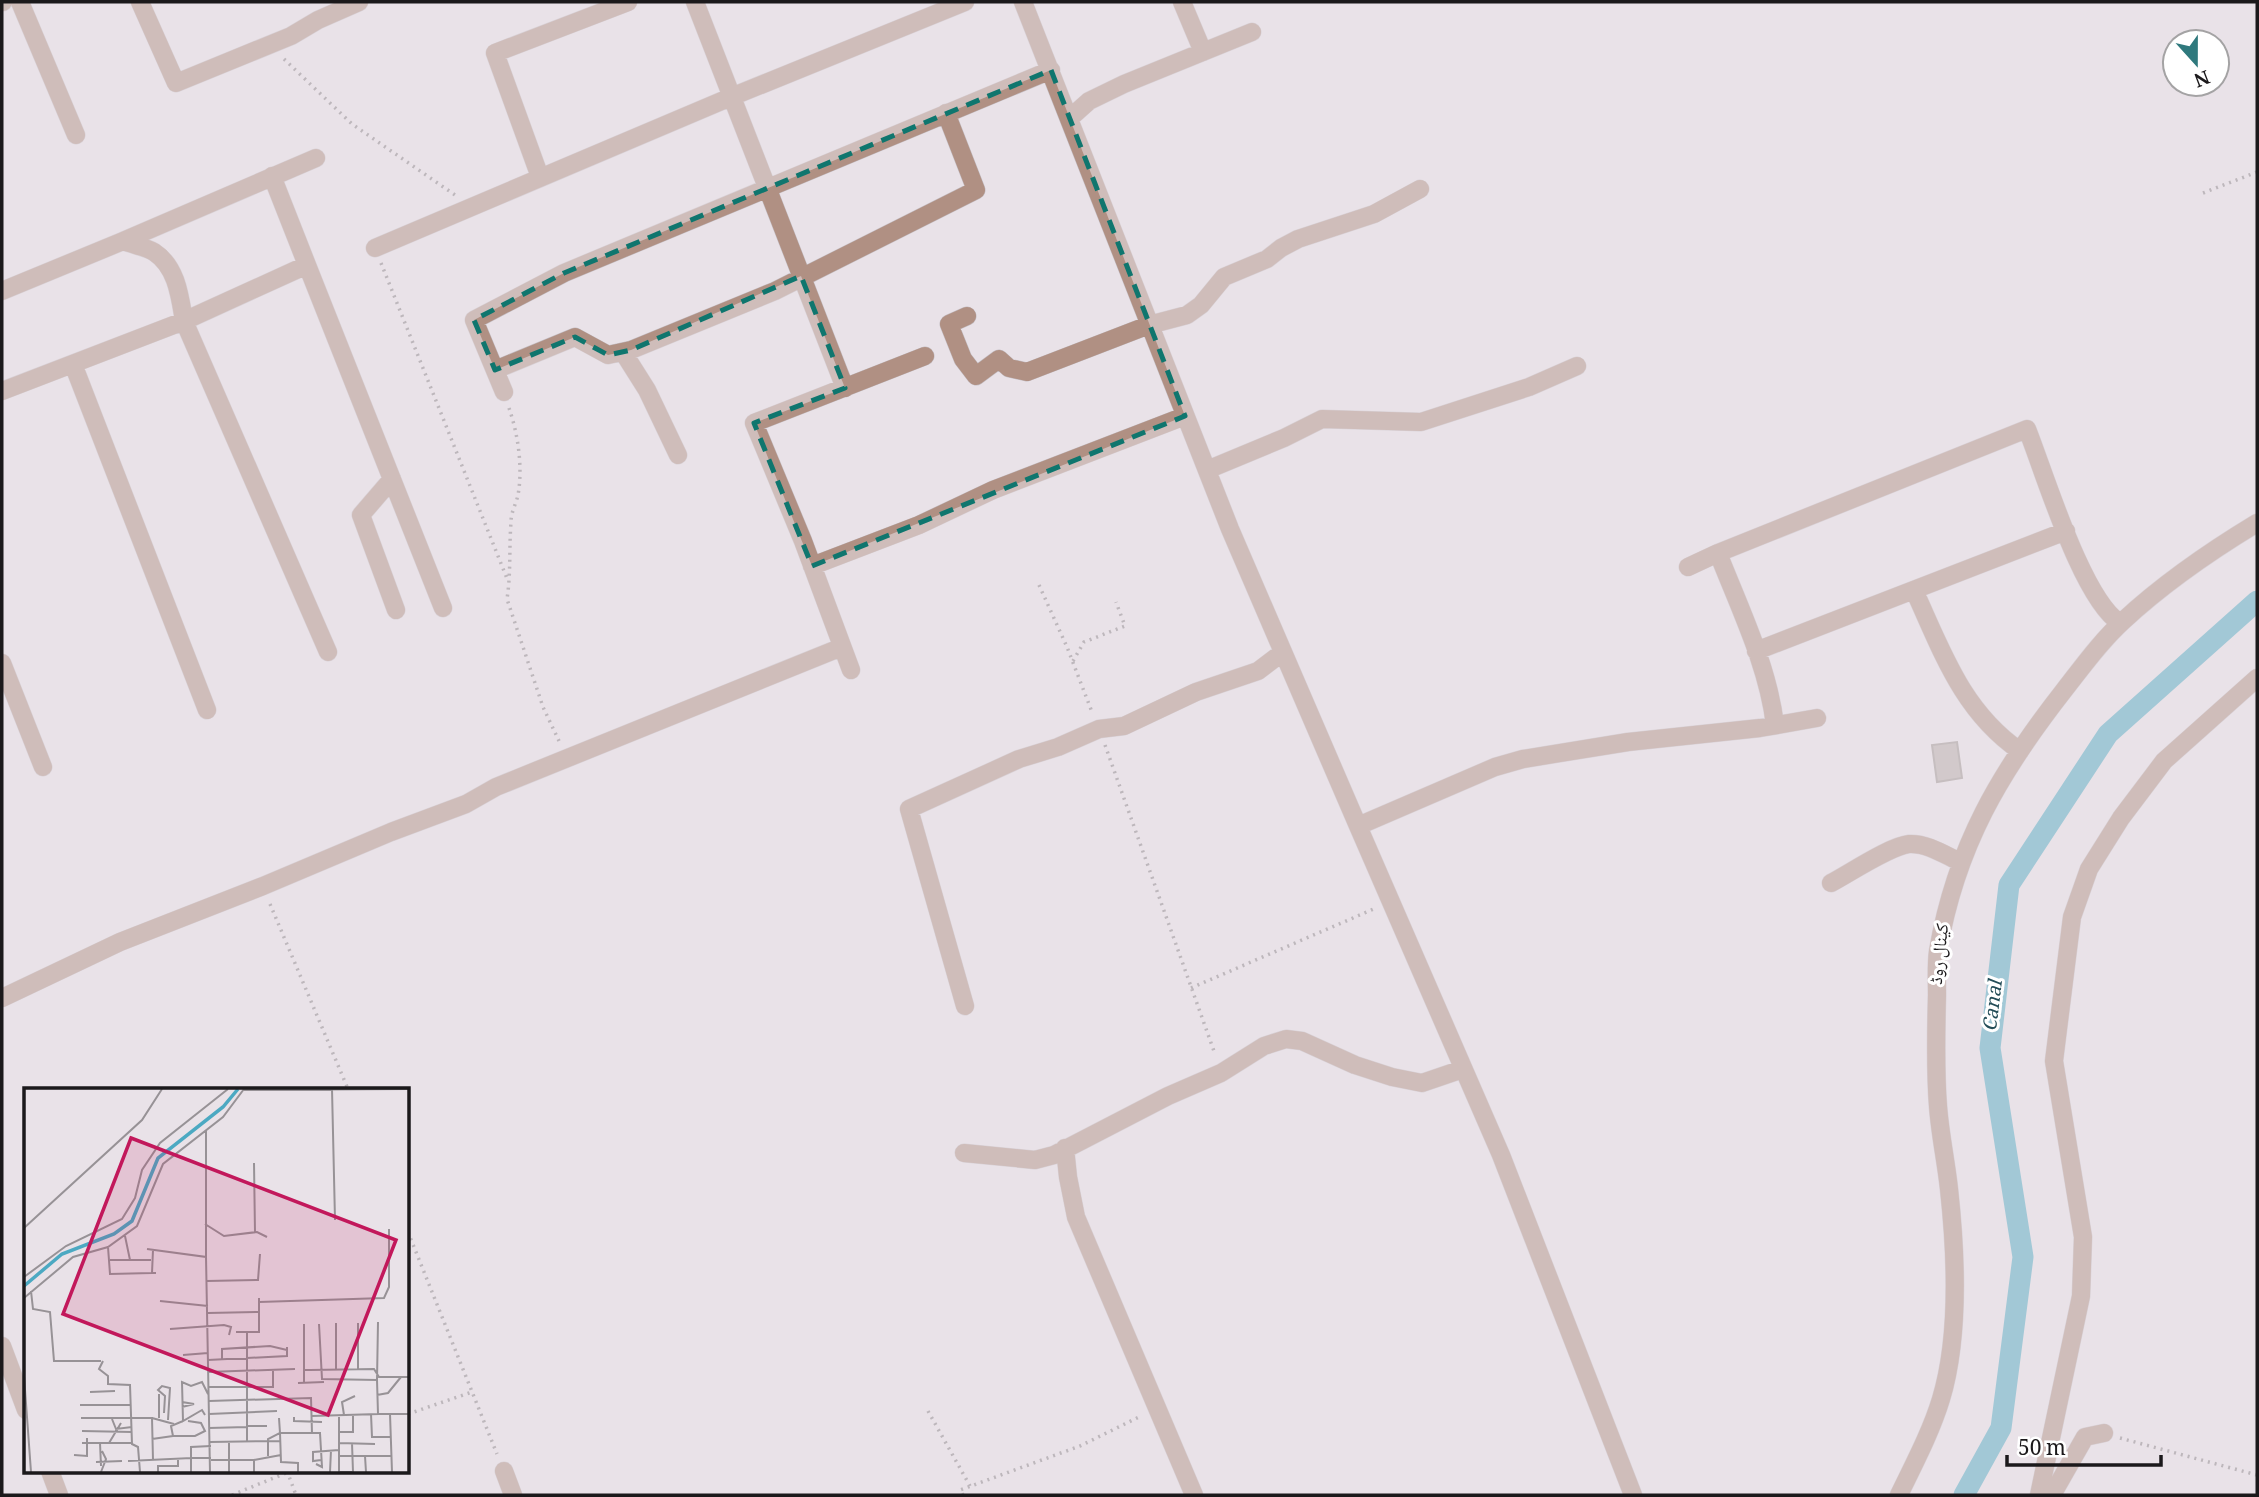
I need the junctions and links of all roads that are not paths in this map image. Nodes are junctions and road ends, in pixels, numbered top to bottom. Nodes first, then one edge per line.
1 (20, 2) edge
2 (140, 2) edge
3 (359, 2) edge
4 (628, 2) edge
5 (695, 2) edge
6 (965, 2) edge
7 (1023, 2) edge
8 (1182, 2) edge
9 (1252, 32) dead end
10 (1203, 52) junction
11 (1051, 70) junction
12 (731, 97) junction
13 (946, 113) junction
14 (1070, 118) junction
15 (76, 135) dead end
16 (316, 158) dead end
17 (272, 176) junction
18 (540, 177) junction
19 (767, 188) junction
20 (1420, 189) dead end
21 (123, 241) junction
22 (375, 248) road end
23 (307, 265) junction
24 (801, 276) junction
25 (2, 291) edge
26 (967, 316) dead end
27 (184, 321) junction
28 (1149, 325) junction
29 (623, 352) junction
30 (925, 356) dead end
31 (73, 364) junction
32 (1577, 366) dead end
33 (495, 370) junction
34 (845, 388) junction
35 (2, 391) edge
36 (504, 392) road end
37 (1185, 416) junction
38 (678, 455) dead end
39 (1207, 470) junction
40 (392, 479) junction
41 (2257, 523) edge
42 (2066, 531) junction
43 (1718, 553) junction
44 (812, 566) junction
45 (1688, 567) dead end
46 (1914, 590) junction
47 (443, 608) dead end
48 (396, 610) dead end
49 (2120, 624) junction
50 (842, 647) junction
51 (1756, 651) junction
52 (328, 652) dead end
53 (1283, 652) junction
54 (2, 663) edge
55 (851, 670) dead end
56 (2257, 678) edge
57 (207, 710) dead end
58 (1816, 719) dead end
59 (1775, 725) junction
60 (2020, 751) junction
61 (43, 767) dead end
62 (1358, 825) junction
63 (1960, 862) junction
64 (1831, 883) dead end
65 (2, 998) edge
66 (965, 1006) dead end
67 (1463, 1069) junction
68 (1066, 1148) junction
69 (964, 1153) dead end
70 (2, 1346) edge
71 (24, 1405) edge
72 (2104, 1433) road end
73 (504, 1471) road end
74 (50, 1472) edge
75 (59, 1495) edge
76 (513, 1495) edge
77 (1194, 1495) edge
78 (1633, 1495) edge
79 (1899, 1495) edge
80 (2039, 1495) edge
81 (2052, 1495) edge

1 - 15 street
2 - 3 street
4 - 18 street
5 - 12 street
6 - 12 street
7 - 11 street
8 - 10 street
9 - 10 street
10 - 14 street
11 - 13 street
11 - 14 street
12 - 18 street
12 - 19 street
13 - 19 street
13 - 24 street
14 - 28 street
16 - 17 street
17 - 21 street
17 - 23 street
18 - 22 street
19 - 24 street
19 - 33 street
20 - 28 street
21 - 25 street
21 - 27 street
23 - 27 street
23 - 40 street
24 - 29 street
24 - 34 street
26 - 28 street
27 - 31 street
27 - 52 street
28 - 37 street
29 - 33 street
29 - 38 street
30 - 34 street
31 - 35 street
31 - 57 street
32 - 39 street
33 - 36 street
34 - 44 street
37 - 39 street
37 - 44 street
39 - 53 street
40 - 47 street
40 - 48 street
41 - 49 street, کینال روڈ
42 - 43 street
42 - 46 street
42 - 49 street
43 - 45 street
43 - 51 street
44 - 50 street
46 - 51 street
46 - 60 street
49 - 60 street, کینال روڈ
50 - 55 street
50 - 65 street
51 - 59 street
53 - 62 street
53 - 66 street
54 - 61 street
56 - 80 street
58 - 59 street
59 - 62 street
60 - 63 street, کینال روڈ
62 - 67 street
63 - 64 street
63 - 79 street, کینال روڈ
67 - 68 street
67 - 78 street
68 - 69 street
68 - 77 street
70 - 71 street
72 - 81 street
73 - 76 street
74 - 75 street

